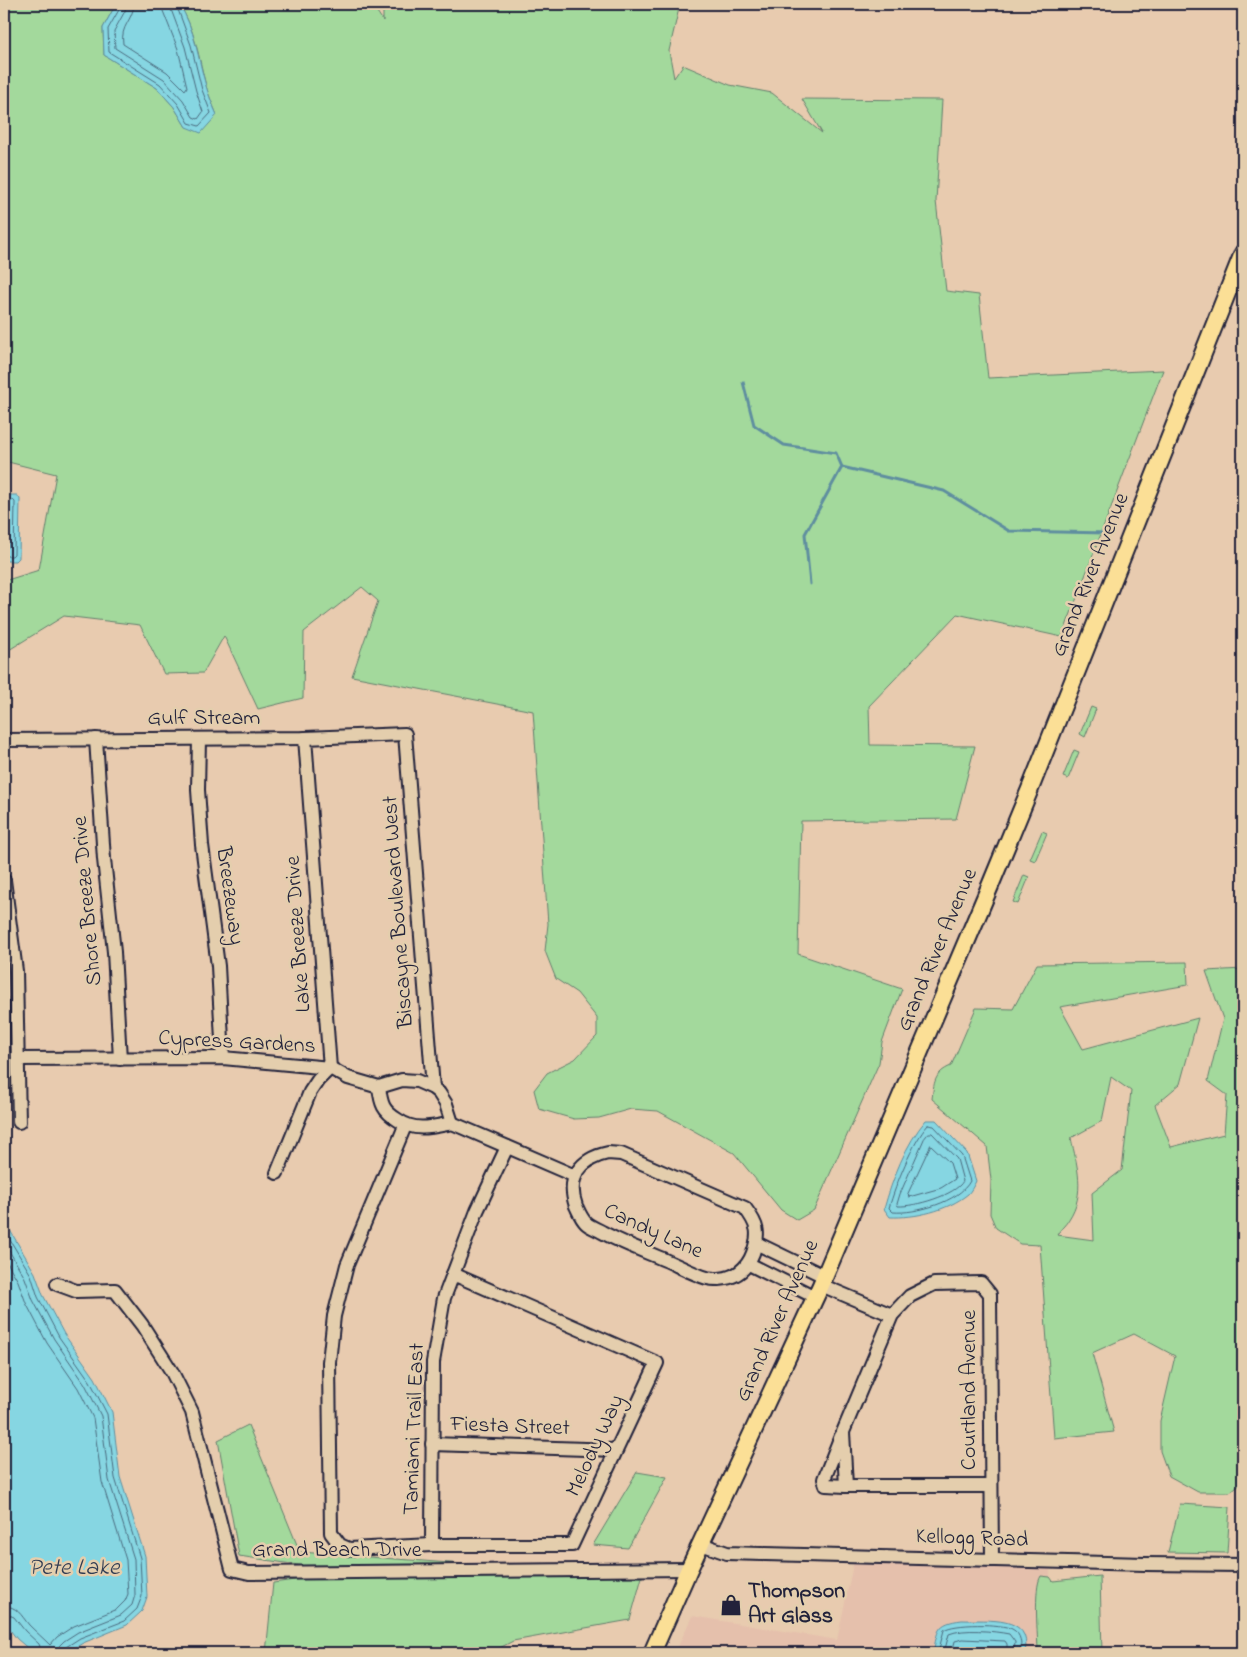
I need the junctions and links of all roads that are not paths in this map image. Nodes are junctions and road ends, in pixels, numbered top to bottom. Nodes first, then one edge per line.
1 (1243, 254) edge
2 (405, 734) joint
3 (305, 738) junction
4 (96, 739) junction
5 (199, 739) junction
6 (4, 740) edge
7 (4, 880) edge
8 (223, 1058) junction
9 (18, 1059) junction
10 (120, 1059) junction
11 (330, 1068) junction
12 (379, 1088) junction
13 (433, 1088) junction
14 (19, 1122) dead end
15 (452, 1123) junction
16 (405, 1126) junction
17 (507, 1147) junction
18 (277, 1173) dead end
19 (575, 1176) junction
20 (756, 1243) junction
21 (749, 1264) junction
22 (453, 1274) junction
23 (58, 1284) dead end
24 (820, 1286) junction
25 (892, 1315) junction
26 (843, 1432) junction
27 (432, 1444) junction
28 (616, 1450) junction
29 (846, 1486) junction
30 (991, 1486) junction
31 (701, 1544) junction
32 (432, 1545) junction
33 (992, 1560) junction
34 (1243, 1565) edge
35 (689, 1569) junction
36 (652, 1653) edge

1 - 24 main road, Grand River Avenue
2 - 3 street, Gulf Stream
2 - 13 street, Biscayne Boulevard West
3 - 5 street, Gulf Stream
3 - 11 street, Lake Breeze Drive
4 - 5 street, Gulf Stream
4 - 6 street, Gulf Stream
4 - 10 street, Shore Breeze Drive
5 - 8 street, Breezeway
7 - 9 street
8 - 10 street, Cypress Gardens
8 - 11 street, Cypress Gardens
9 - 10 street, Cypress Gardens
9 - 14 street
11 - 12 street, Cypress Gardens
11 - 18 street
12 - 13 street
12 - 16 street
13 - 15 street
15 - 16 street
15 - 17 street
16 - 32 street
17 - 19 street
17 - 22 street, Tamiami Trail East
19 - 20 street
19 - 21 street, Candy Lane
20 - 21 street
20 - 24 street
21 - 24 street
22 - 27 street, Tamiami Trail East
22 - 28 street, Melody Way
23 - 35 street, Grand Beach Drive
24 - 25 street
24 - 31 main road, Grand River Avenue
25 - 26 street, Courtland Avenue
25 - 30 street, Courtland Avenue
26 - 29 street, Courtland Avenue
26 - 29 street, Courtland Avenue
27 - 28 street, Fiesta Street
27 - 32 street, Tamiami Trail East
28 - 32 street, Melody Way
29 - 30 street, Courtland Avenue
30 - 33 street, Courtland Avenue
31 - 33 street, Kellogg Road
31 - 35 main road, Grand River Avenue
33 - 34 street, Kellogg Road
35 - 36 main road, Grand River Avenue

